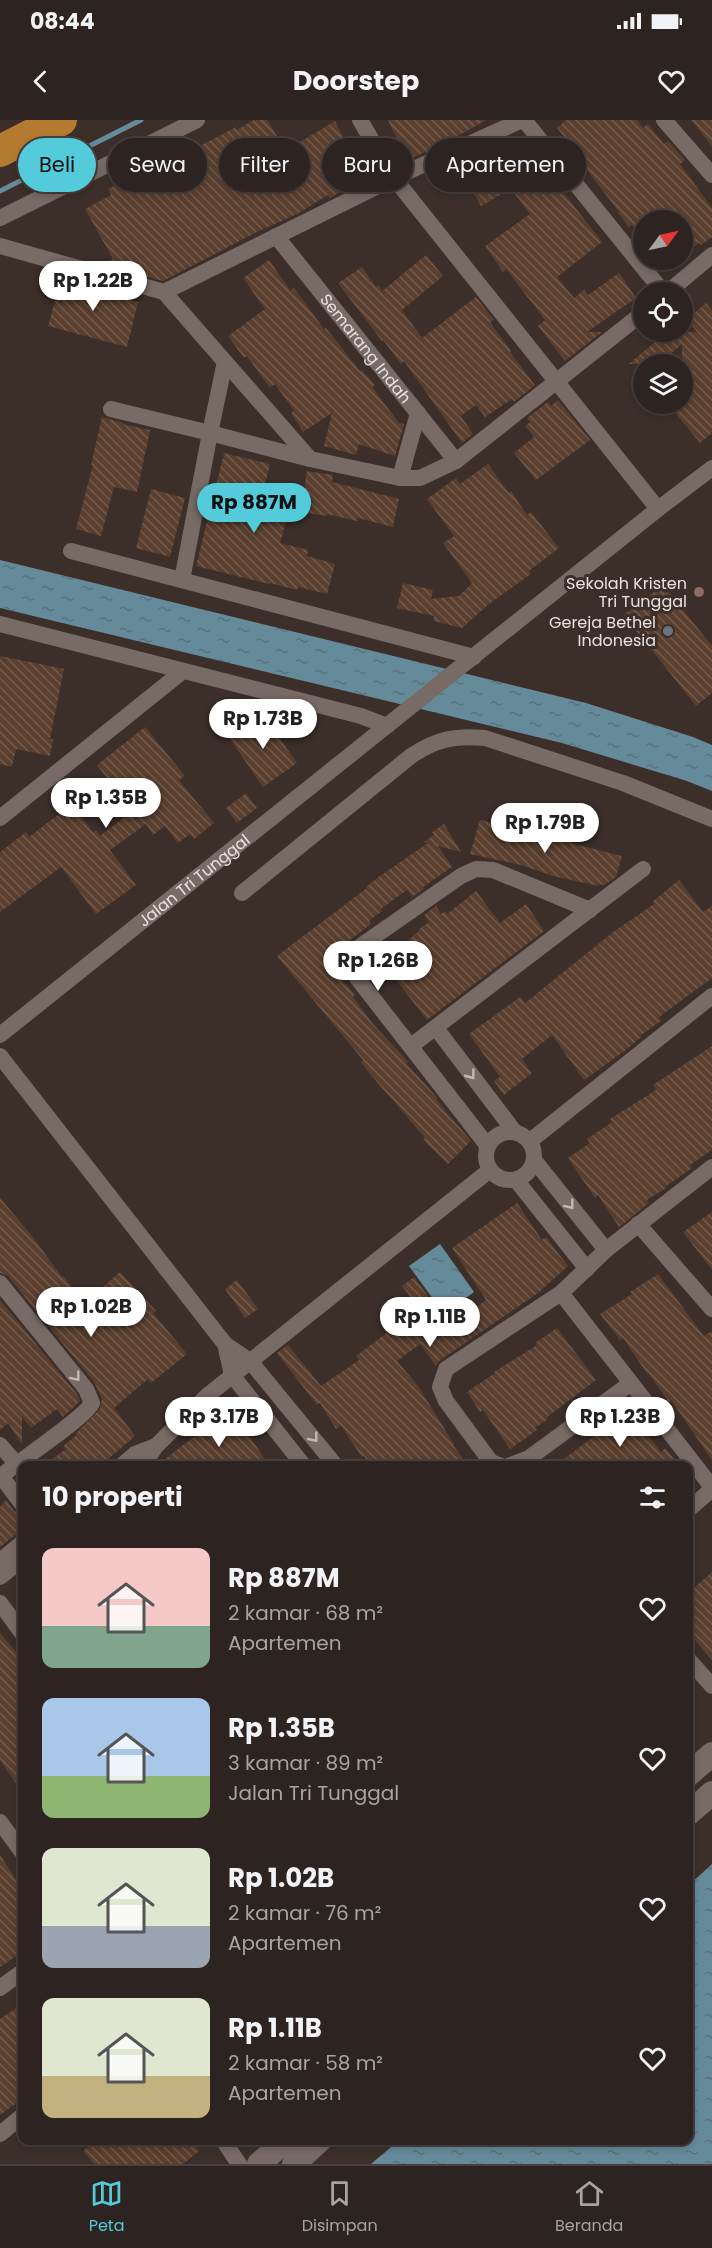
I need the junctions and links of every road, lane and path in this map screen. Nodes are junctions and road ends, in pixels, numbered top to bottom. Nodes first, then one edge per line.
1 (61, 120) edge
2 (197, 120) edge
3 (360, 120) edge
4 (523, 120) edge
5 (664, 120) edge
6 (371, 138) edge
7 (0, 151) edge
8 (413, 169) edge
9 (712, 175) edge
10 (366, 192) edge
11 (405, 192) edge
12 (0, 218) edge
13 (276, 236) junction
14 (0, 246) edge
15 (712, 255) edge
16 (655, 282) edge
17 (680, 282) edge
18 (164, 292) junction
19 (633, 320) edge
20 (225, 362) junction
21 (556, 380) junction
22 (111, 409) dead end
23 (418, 413) junction
24 (210, 433) junction
25 (310, 459) junction
26 (456, 461) junction
27 (712, 468) edge
28 (400, 478) junction
29 (658, 509) junction
30 (71, 551) dead end
31 (182, 580) junction
32 (0, 624) edge
33 (468, 662) junction
34 (183, 671) junction
35 (387, 726) junction
36 (0, 818) edge
37 (712, 819) edge
38 (643, 869) dead end
39 (242, 893) dead end
40 (590, 910) junction
41 (712, 996) edge
42 (436, 1029) junction
43 (0, 1035) edge
44 (411, 1046) junction
45 (0, 1056) edge
46 (513, 1131) junction
47 (530, 1141) junction
48 (487, 1145) junction
49 (534, 1160) junction
50 (712, 1167) edge
51 (490, 1170) junction
52 (516, 1180) junction
53 (638, 1224) junction
54 (606, 1250) junction
55 (587, 1269) junction
56 (0, 1283) edge
57 (561, 1293) junction
58 (709, 1300) edge
59 (225, 1344) junction
60 (249, 1361) junction
61 (232, 1375) junction
62 (631, 1383) junction
63 (0, 1444) edge
64 (27, 1461) edge
65 (143, 1461) edge
66 (299, 1461) edge
67 (332, 1461) edge
68 (491, 1461) edge
69 (521, 1461) edge
70 (691, 1461) edge
71 (693, 1463) edge
72 (18, 1466) edge
73 (0, 1476) edge
74 (712, 1488) edge
75 (18, 1499) edge
76 (693, 1505) edge
77 (18, 1546) edge
78 (0, 1561) edge
79 (18, 1563) edge
80 (0, 1577) edge
81 (0, 1603) edge
82 (18, 1627) edge
83 (693, 1665) edge
84 (712, 1686) edge
85 (712, 1754) edge
86 (693, 1771) edge
87 (712, 1793) edge
88 (693, 1810) edge
89 (0, 1822) edge
90 (18, 1847) edge
91 (18, 1975) edge
92 (0, 1988) edge
93 (18, 2119) edge
94 (0, 2134) edge
95 (226, 2145) edge
96 (280, 2145) edge
97 (315, 2145) edge
98 (239, 2164) edge
99 (259, 2164) edge
100 (294, 2164) edge

1 - 7 highway
2 - 12 street
3 - 6 street
4 - 8 street
4 - 16 street
5 - 9 street
10 - 13 street
11 - 21 street
13 - 18 street
13 - 23 street, Semarang Indah
14 - 18 street
15 - 17 street
18 - 20 street
19 - 21 street
20 - 24 street
20 - 25 street
21 - 26 street
21 - 29 street
22 - 24 street
23 - 26 street, Semarang Indah
23 - 28 street
24 - 25 street
24 - 31 street
25 - 28 street
26 - 28 street
27 - 29 street
29 - 33 street
30 - 31 street
31 - 33 street
32 - 34 street
33 - 35 street, Jalan Tri Tunggal
34 - 35 street
34 - 36 street
35 - 43 street, Jalan Tri Tunggal
37 - 39 street
38 - 40 street
40 - 42 street
40 - 44 street
41 - 47 street
42 - 44 street
42 -> 46 street
44 - 48 street
45 - 59 street
46 - 47 street
46 - 48 street
47 - 49 street
48 - 51 street
49 - 52 street
49 -> 54 street
50 - 53 street
51 - 52 street
51 - 60 street
52 - 55 street
53 - 54 street
53 - 58 street
54 - 55 street
55 - 57 street
56 -> 64 street
57 - 62 street
57 - 68 street
59 - 60 street
59 - 61 street
60 - 61 street
60 -> 67 street
61 - 65 street
61 - 66 street
62 - 69 street
62 - 70 street
63 - 64 street
71 - 74 street
72 - 73 street
73 - 75 street
74 - 76 street
77 - 78 street
79 - 80 street
81 - 82 street
83 - 84 street
85 - 86 street
87 - 88 street
89 - 90 street
91 - 92 street
93 - 94 street
95 - 98 street
96 - 99 street
97 - 100 street

